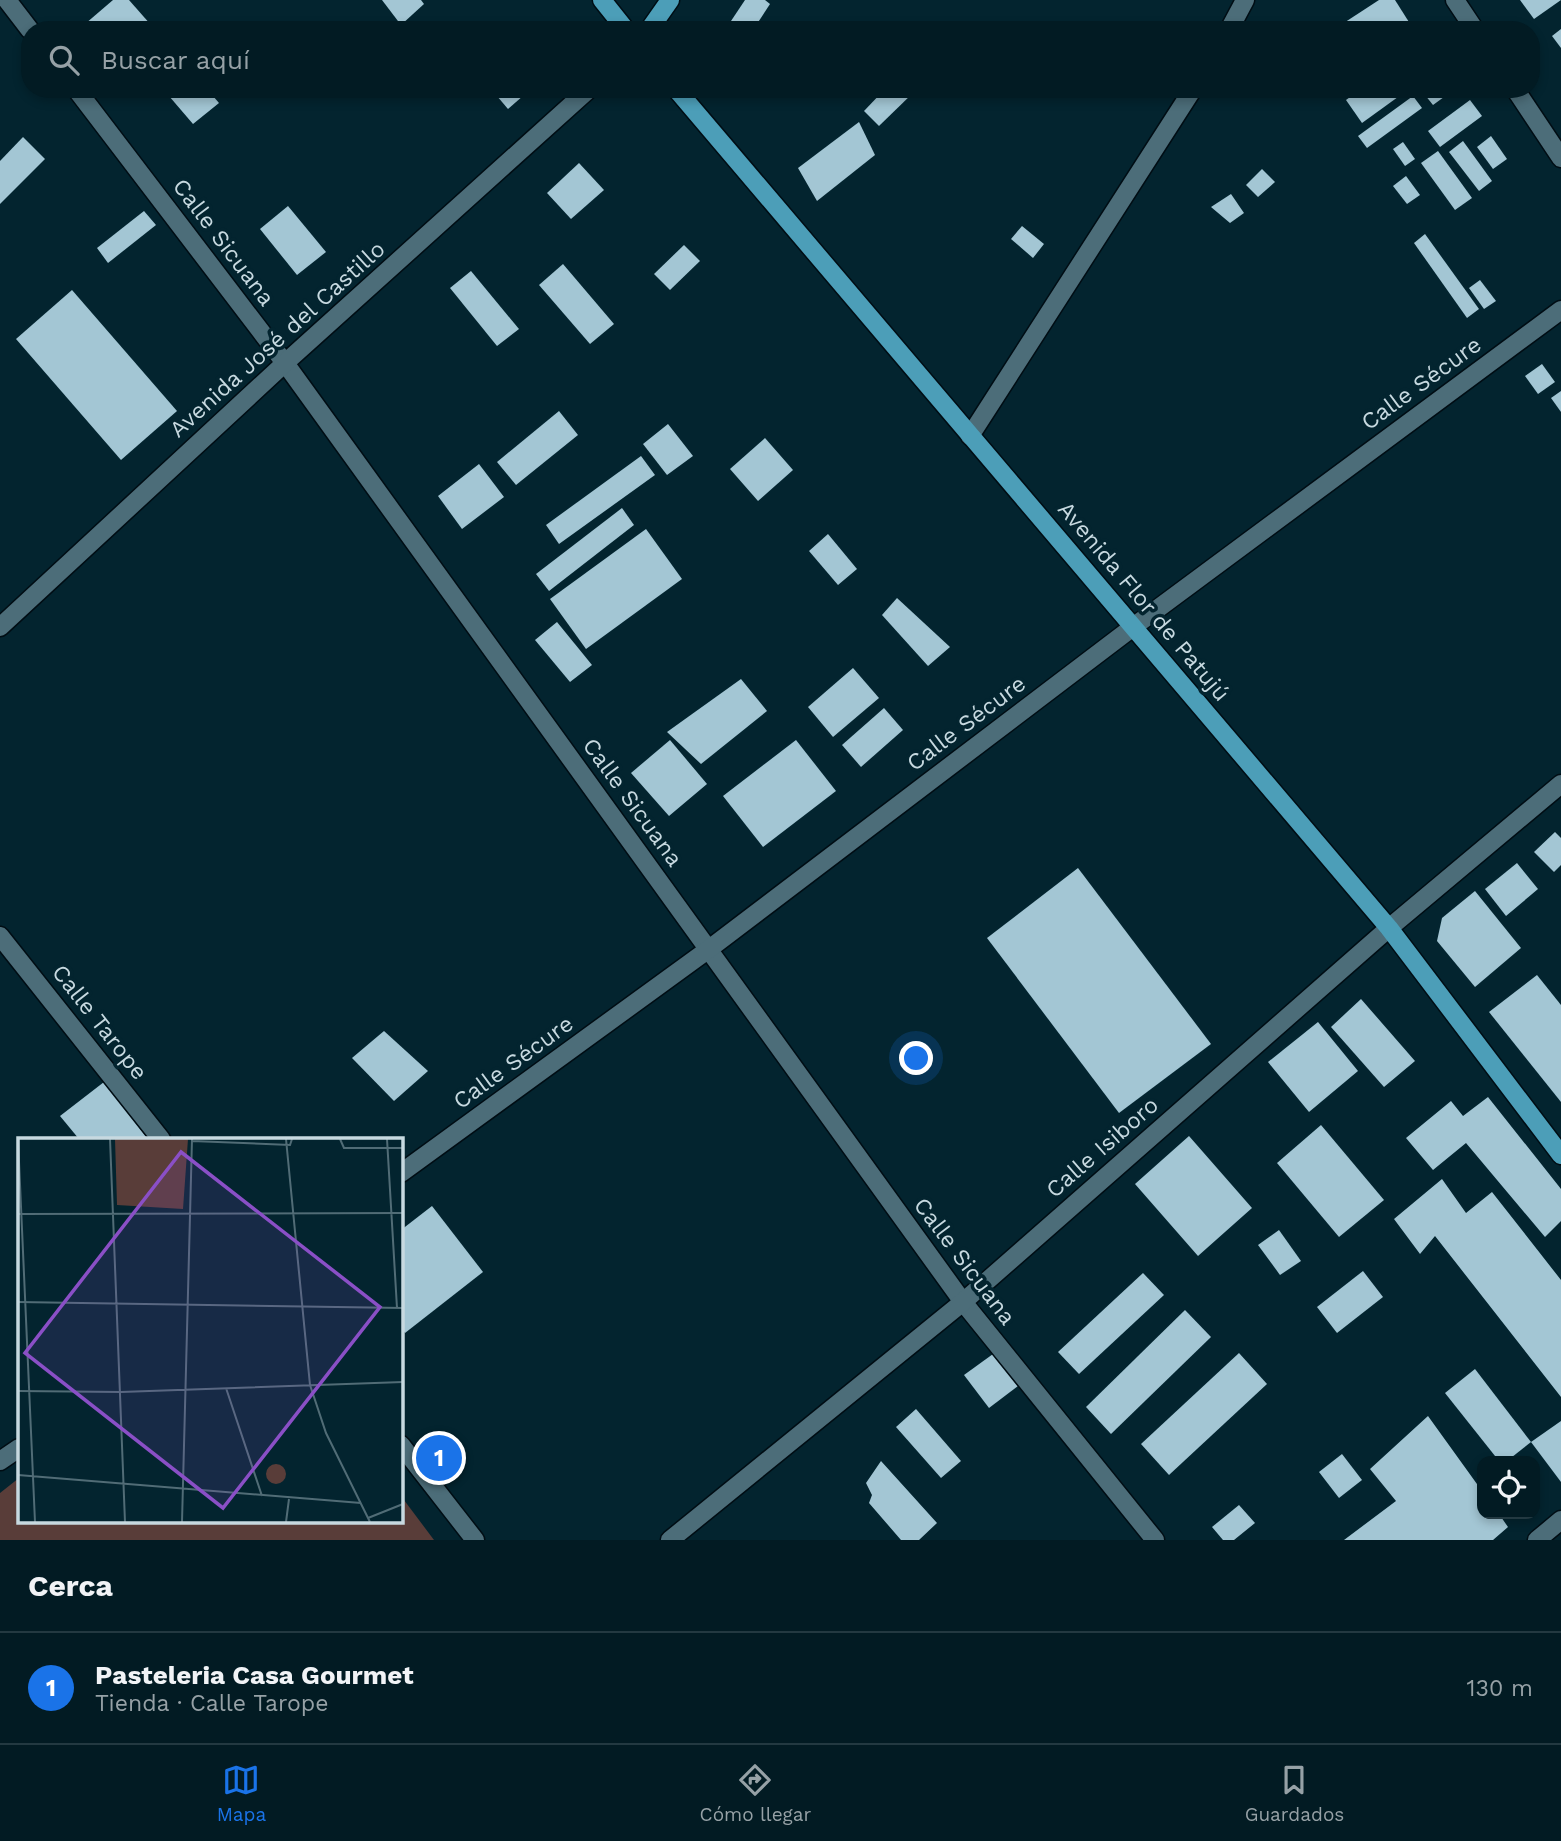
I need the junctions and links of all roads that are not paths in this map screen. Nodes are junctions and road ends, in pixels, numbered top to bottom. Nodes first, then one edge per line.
1 (8, 0) edge
2 (602, 0) edge
3 (670, 0) edge
4 (1245, 0) edge
5 (1455, 0) edge
6 (23, 21) edge
7 (619, 21) edge
8 (655, 21) edge
9 (1234, 21) edge
10 (1469, 21) edge
11 (83, 98) edge
12 (579, 98) edge
13 (684, 98) edge
14 (1187, 98) edge
15 (1521, 98) edge
16 (1561, 158) edge
17 (1561, 310) edge
18 (285, 363) junction
19 (971, 436) junction
20 (0, 627) edge
21 (1133, 627) junction
22 (1561, 784) edge
23 (1389, 928) junction
24 (0, 936) edge
25 (709, 949) junction
26 (160, 1138) edge
27 (1561, 1155) edge
28 (402, 1172) edge
29 (963, 1302) junction
30 (402, 1446) edge
31 (18, 1449) edge
32 (0, 1461) edge
33 (1561, 1520) edge
34 (475, 1540) edge
35 (670, 1540) edge
36 (1155, 1540) edge
37 (1537, 1540) edge

1 - 6 street
2 - 7 main road
3 - 8 main road
4 - 9 street
5 - 10 street
11 - 18 street, Calle Sicuana
12 - 18 street, Avenida José del Castillo
13 - 19 main road, Avenida Flor de Patujú
14 - 19 street
15 - 16 street
17 - 21 street, Calle Sécure
18 - 20 street, Avenida José del Castillo
18 - 25 street, Calle Sicuana
19 - 21 main road, Avenida Flor de Patujú
21 - 23 main road, Avenida Flor de Patujú
21 - 25 street, Calle Sécure
22 - 23 street, Calle Isiboro
23 - 27 main road, Avenida Flor de Patujú
23 - 29 street, Calle Isiboro
24 - 26 street, Calle Tarope
25 - 28 street, Calle Sécure
25 - 29 street, Calle Sicuana
29 - 35 street, Calle Isiboro
29 - 36 street, Calle Sicuana
30 - 34 street
31 - 32 street
33 - 37 street

